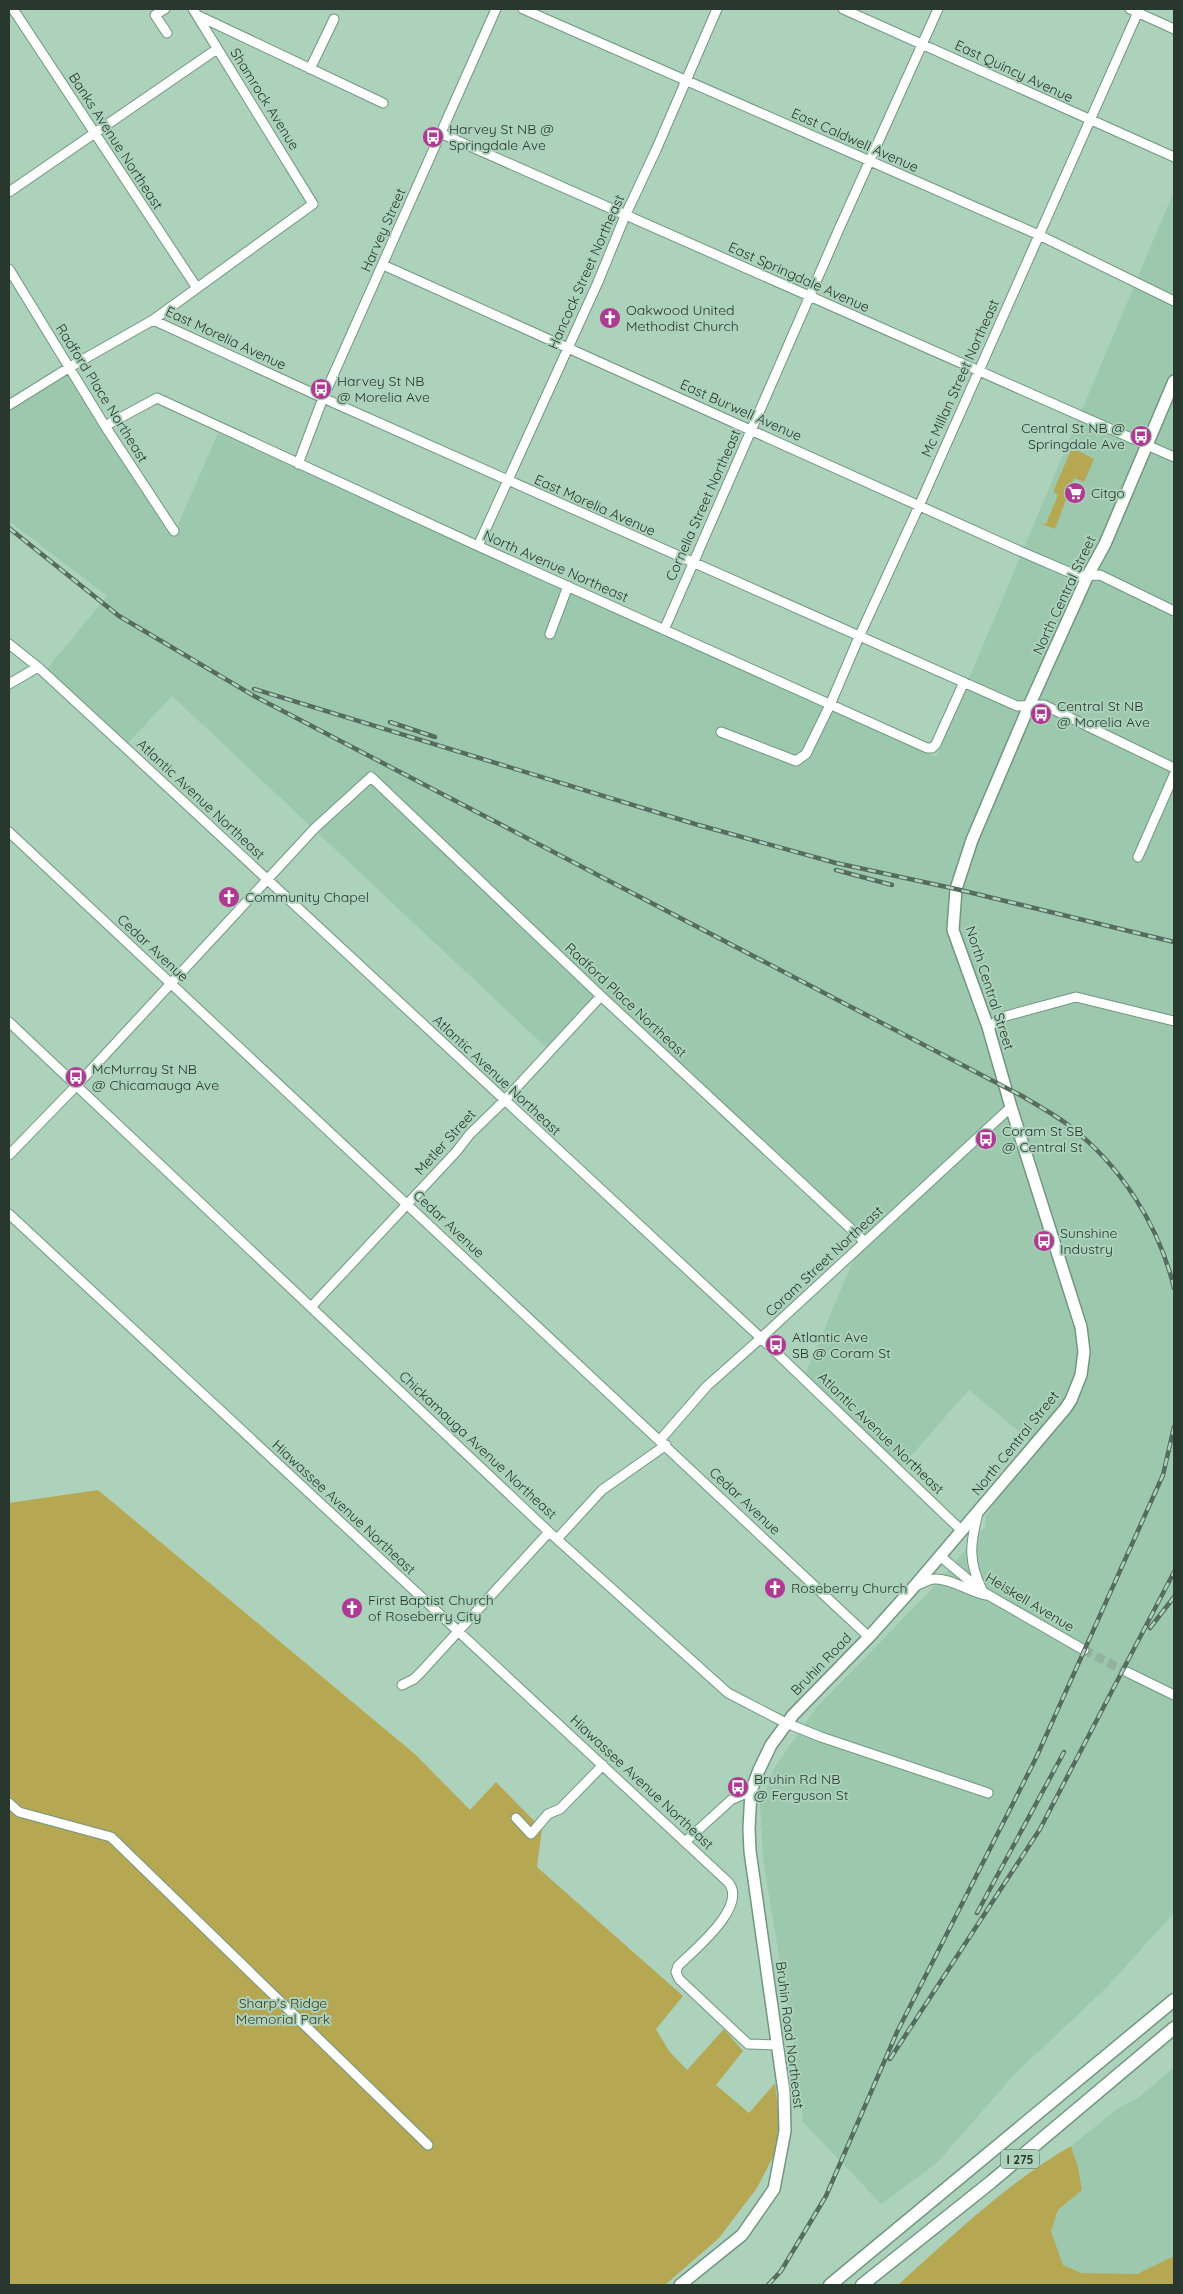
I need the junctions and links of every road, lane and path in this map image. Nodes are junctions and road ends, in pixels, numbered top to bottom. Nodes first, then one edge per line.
1 (13, 9) edge
2 (165, 9) edge
3 (496, 9) edge
4 (523, 9) edge
5 (718, 9) edge
6 (843, 9) edge
7 (938, 9) edge
8 (1134, 10) edge
9 (196, 13) edge
10 (334, 19) dead end
11 (1174, 29) edge
12 (167, 33) dead end
13 (922, 44) junction
14 (217, 49) junction
15 (310, 69) junction
16 (687, 81) junction
17 (383, 103) dead end
18 (1090, 121) junction
19 (94, 132) junction
20 (440, 133) junction
21 (1174, 156) edge
22 (870, 161) junction
23 (9, 192) edge
24 (625, 216) junction
25 (1039, 235) junction
26 (383, 264) junction
27 (9, 269) edge
28 (197, 288) junction
29 (810, 297) junction
30 (1174, 301) edge
31 (153, 320) junction
32 (567, 348) junction
33 (70, 367) junction
34 (977, 371) junction
35 (1174, 381) edge
36 (322, 398) junction
37 (9, 405) edge
38 (106, 426) junction
39 (752, 430) junction
40 (1147, 445) junction
41 (1174, 456) edge
42 (298, 464) junction
43 (508, 481) junction
44 (919, 506) junction
45 (174, 531) dead end
46 (478, 546) junction
47 (692, 563) junction
48 (1088, 575) junction
49 (568, 586) junction
50 (1174, 611) edge
51 (664, 630) junction
52 (550, 634) dead end
53 (859, 637) junction
54 (9, 644) edge
55 (38, 667) junction
56 (964, 682) junction
57 (9, 684) edge
58 (830, 704) junction
59 (1029, 706) junction
60 (721, 732) dead end
61 (1174, 768) edge
62 (1174, 774) edge
63 (9, 832) edge
64 (1138, 857) dead end
65 (268, 880) junction
66 (170, 983) junction
67 (601, 996) junction
68 (9, 1022) edge
69 (1174, 1022) edge
70 (988, 1027) junction
71 (76, 1086) junction
72 (504, 1101) junction
73 (1010, 1107) junction
74 (9, 1155) edge
75 (407, 1204) junction
76 (9, 1214) edge
77 (864, 1242) junction
78 (311, 1306) junction
79 (762, 1338) junction
80 (663, 1443) junction
81 (979, 1510) junction
82 (962, 1530) junction
83 (549, 1532) junction
84 (557, 1539) junction
85 (940, 1556) junction
86 (912, 1589) junction
87 (986, 1594) junction
88 (458, 1631) junction
89 (869, 1637) junction
90 (1084, 1650) tunnel mouth
91 (1127, 1672) tunnel mouth
92 (402, 1685) dead end
93 (1174, 1695) edge
94 (786, 1723) junction
95 (603, 1765) junction
96 (751, 1791) junction
97 (988, 1793) dead end
98 (9, 1803) edge
99 (750, 1808) joint
100 (516, 1818) dead end
101 (686, 1841) junction
102 (1174, 2000) edge
103 (1174, 2028) edge
104 (778, 2045) junction
105 (428, 2145) dead end
106 (680, 2285) edge
107 (830, 2285) edge
108 (862, 2285) edge

1 - 19 street, Banks Avenue Northeast
2 - 12 street
3 - 20 street, Harvey Street
4 - 16 street, East Caldwell Avenue
5 - 16 street, Hancock Street Northeast
6 - 13 street, East Quincy Avenue
7 - 13 street, Cornelia Street Northeast
8 - 11 street
8 - 18 street, Mc Millan Street Northeast
9 - 14 street, Shamrock Avenue
9 - 15 street
10 - 15 street
13 - 18 street, East Quincy Avenue
13 - 22 street, Cornelia Street Northeast
14 - 19 street
14 - 28 street, Shamrock Avenue
15 - 17 street
16 - 22 street, East Caldwell Avenue
16 - 24 street, Hancock Street Northeast
18 - 21 street, East Quincy Avenue
18 - 25 street, Mc Millan Street Northeast
19 - 23 street
19 - 28 street, Banks Avenue Northeast
20 - 24 street, East Springdale Avenue
20 - 26 street, Harvey Street
22 - 25 street, East Caldwell Avenue
22 - 29 street, Cornelia Street Northeast
24 - 29 street, East Springdale Avenue
24 - 32 street, Hancock Street Northeast
25 - 30 street, East Caldwell Avenue
25 - 34 street, Mc Millan Street Northeast
26 - 32 street, East Burwell Avenue
26 - 36 street, Harvey Street
27 - 33 street, Radford Place Northeast
28 - 31 street
29 - 34 street, East Springdale Avenue
29 - 39 street, Cornelia Street Northeast
31 - 33 street
31 - 36 street, East Morelia Avenue
32 - 39 street, East Burwell Avenue
32 - 43 street, Hancock Street Northeast
33 - 37 street
33 - 38 street, Radford Place Northeast
34 - 40 street, East Springdale Avenue
34 - 44 street, Mc Millan Street Northeast
35 - 40 main road, North Central Street
36 - 42 street, Harvey Street
36 - 43 street, East Morelia Avenue
38 - 42 street, North Avenue Northeast
38 - 45 street, Radford Place Northeast
39 - 44 street, East Burwell Avenue
39 - 47 street, Cornelia Street Northeast
40 - 41 street, East Springdale Avenue
40 - 48 main road, North Central Street
42 - 46 street, North Avenue Northeast
43 - 46 street, Hancock Street Northeast
43 - 47 street, East Morelia Avenue
44 - 48 street, East Burwell Avenue
44 - 53 street, Mc Millan Street Northeast
46 - 49 street, North Avenue Northeast
47 - 51 street, Cornelia Street Northeast
47 - 53 street, East Morelia Avenue
48 - 50 street, East Burwell Avenue
48 - 59 main road, North Central Street
49 - 51 street, North Avenue Northeast
49 - 52 street
51 - 58 street, North Avenue Northeast
53 - 56 street, East Morelia Avenue
53 - 58 street, Mc Millan Street Northeast
54 - 55 street, Atlantic Avenue Northeast
55 - 57 street
55 - 65 street, Atlantic Avenue Northeast
56 - 58 street, North Avenue Northeast
56 - 59 street, East Morelia Avenue
58 - 60 street, Mc Millan Street Northeast
59 - 61 street, East Morelia Avenue
59 - 70 main road, North Central Street
62 - 64 street
63 - 66 street, Cedar Avenue
65 - 66 street
65 - 67 street, Radford Place Northeast
65 - 72 street, Atlantic Avenue Northeast
66 - 71 street
66 - 75 street, Cedar Avenue
67 - 72 street, Metler Street
67 - 77 street, Radford Place Northeast
68 - 71 street, Chickamauga Avenue Northeast
69 - 70 street
70 - 73 main road, North Central Street
71 - 74 street
71 - 78 street, Chickamauga Avenue Northeast
72 - 75 street, Metler Street
72 - 79 street, Atlantic Avenue Northeast
73 - 77 street, Coram Street Northeast
73 - 81 main road, North Central Street
75 - 78 street, Metler Street
75 - 80 street, Cedar Avenue
76 - 88 street, Hiawassee Avenue Northeast
77 - 79 street, Coram Street Northeast
78 - 83 street, Chickamauga Avenue Northeast
79 - 80 street, Coram Street Northeast
79 - 82 street, Atlantic Avenue Northeast
80 - 84 street, Coram Street Northeast
80 - 89 street, Cedar Avenue
81 - 82 main road, North Central Street
81 - 87 street
82 - 85 main road, North Central Street
83 - 84 street, Chickamauga Avenue Northeast
83 - 88 street
84 - 94 street, Chickamauga Avenue Northeast
85 - 86 main road, Bruhin Road
85 - 87 street, Heiskell Avenue
86 - 87 street
86 - 89 main road, Bruhin Road
87 - 90 street, Heiskell Avenue
88 - 92 street
88 - 95 street, Hiawassee Avenue Northeast
89 - 94 main road, Bruhin Road
91 - 93 street
94 - 96 main road, Bruhin Road
94 - 97 street, Chickamauga Avenue Northeast
95 - 100 street
95 - 101 street, Hiawassee Avenue Northeast
96 - 99 main road, Bruhin Road
96 - 101 street
98 - 105 street
99 - 104 main road, Bruhin Road Northeast
101 - 104 street, Hiawassee Avenue Northeast
102 - 107 highway, I 275
103 - 108 highway, I 275
104 - 106 main road, Bruhin Road Northeast

